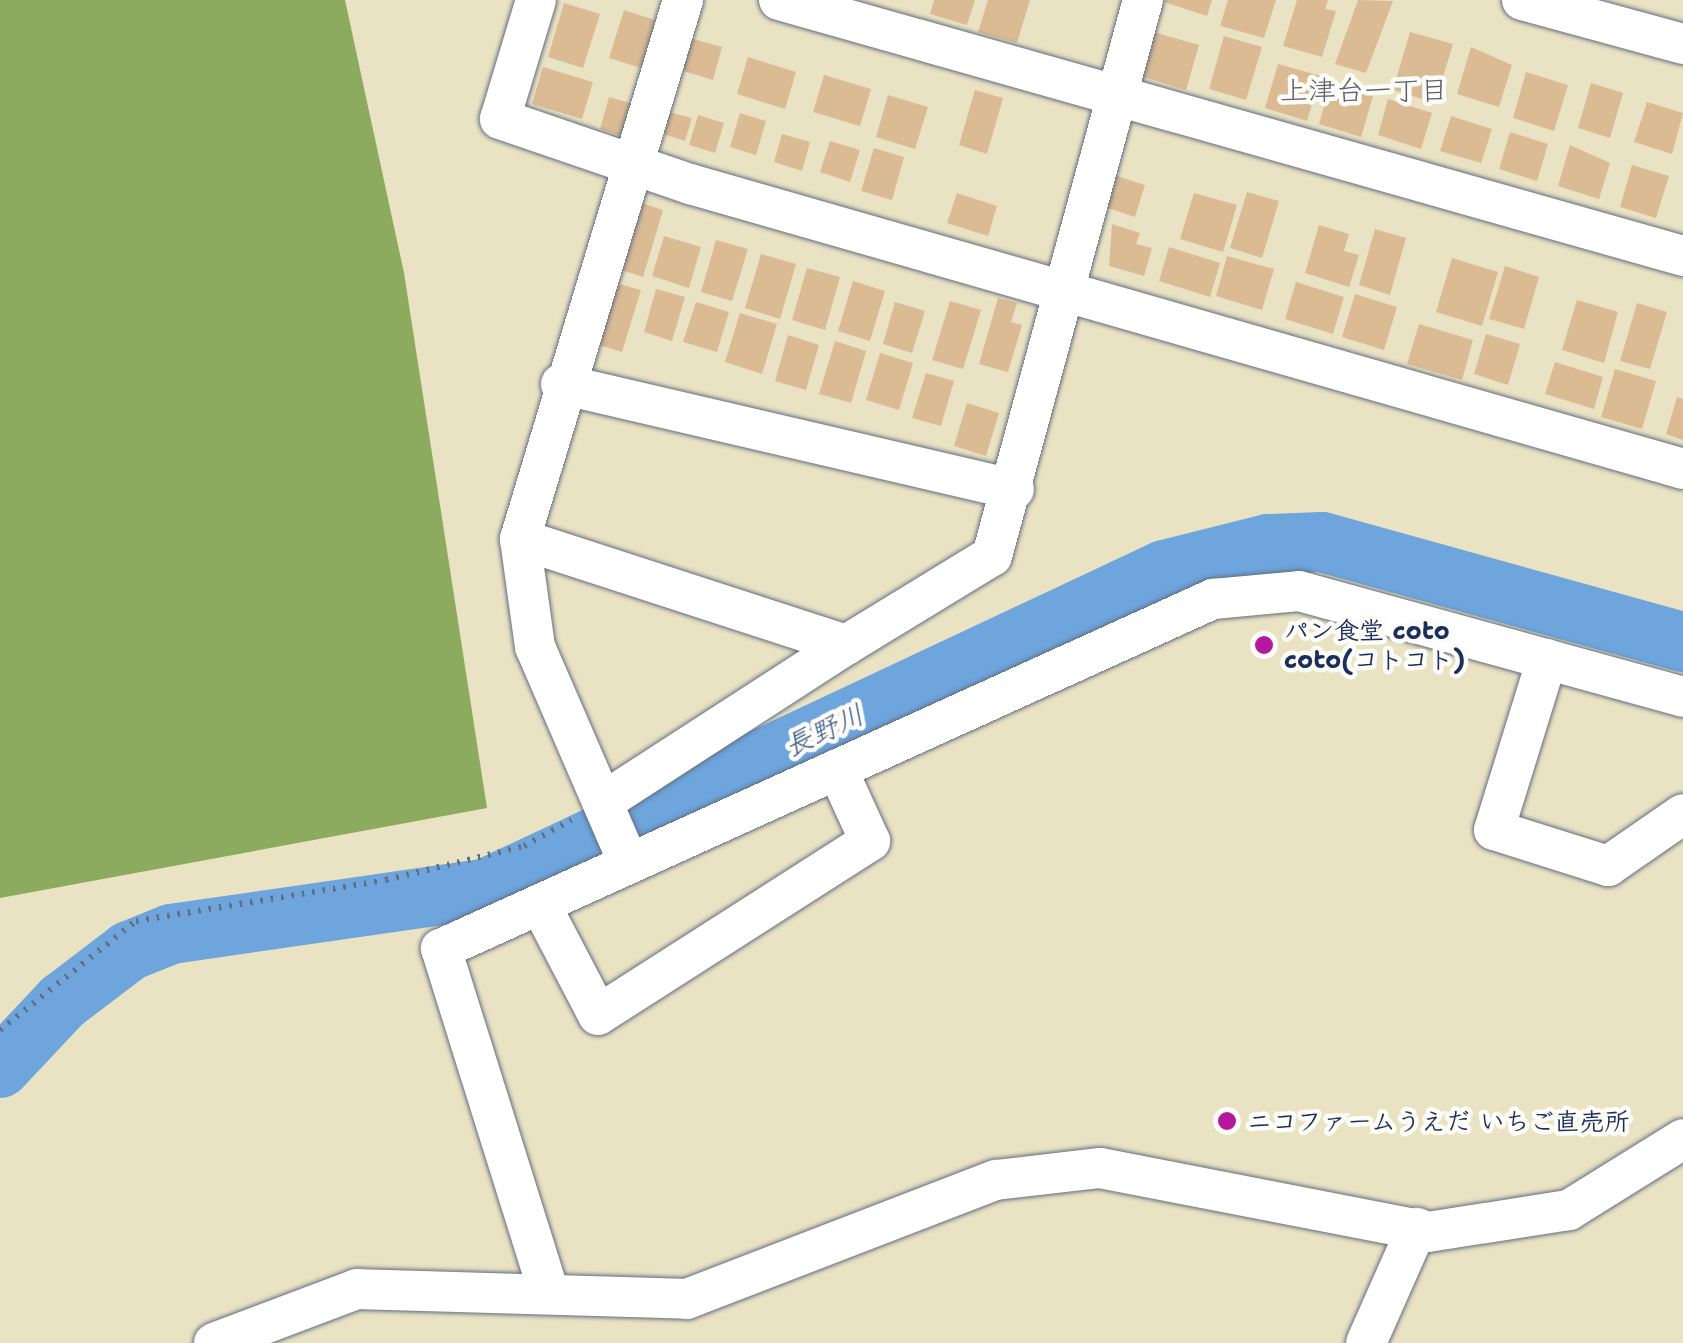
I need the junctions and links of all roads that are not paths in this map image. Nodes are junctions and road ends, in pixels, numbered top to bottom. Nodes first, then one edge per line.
1 (536, 0) edge
2 (683, 0) edge
3 (779, 0) edge
4 (1143, 0) edge
5 (1522, 0) edge
6 (1683, 44) edge
7 (1114, 94) junction
8 (632, 164) junction
9 (1683, 256) edge
10 (1061, 284) junction
11 (561, 384) junction
12 (1683, 469) edge
13 (1014, 489) junction
14 (520, 539) junction
15 (846, 645) junction
16 (1547, 659) junction
17 (1683, 697) edge
18 (837, 770) junction
19 (603, 802) junction
20 (1683, 814) edge
21 (630, 864) junction
22 (540, 904) junction
23 (1683, 1139) edge
24 (1417, 1228) junction
25 (549, 1293) junction
26 (214, 1343) edge
27 (1366, 1343) edge

1 - 8 street
2 - 8 street
3 - 7 street
4 - 7 street
5 - 6 street
7 - 9 street
7 - 10 street
8 - 10 street
8 - 11 street
10 - 12 street
10 - 13 street
11 - 13 street
11 - 14 street
13 - 15 street
14 - 15 street
14 - 19 street
15 - 19 street
16 - 17 street
16 - 18 street
16 - 20 street
18 - 21 street
18 - 22 street
19 - 21 street
21 - 22 street
22 - 25 street
23 - 24 street
24 - 25 street
24 - 27 street
25 - 26 street

